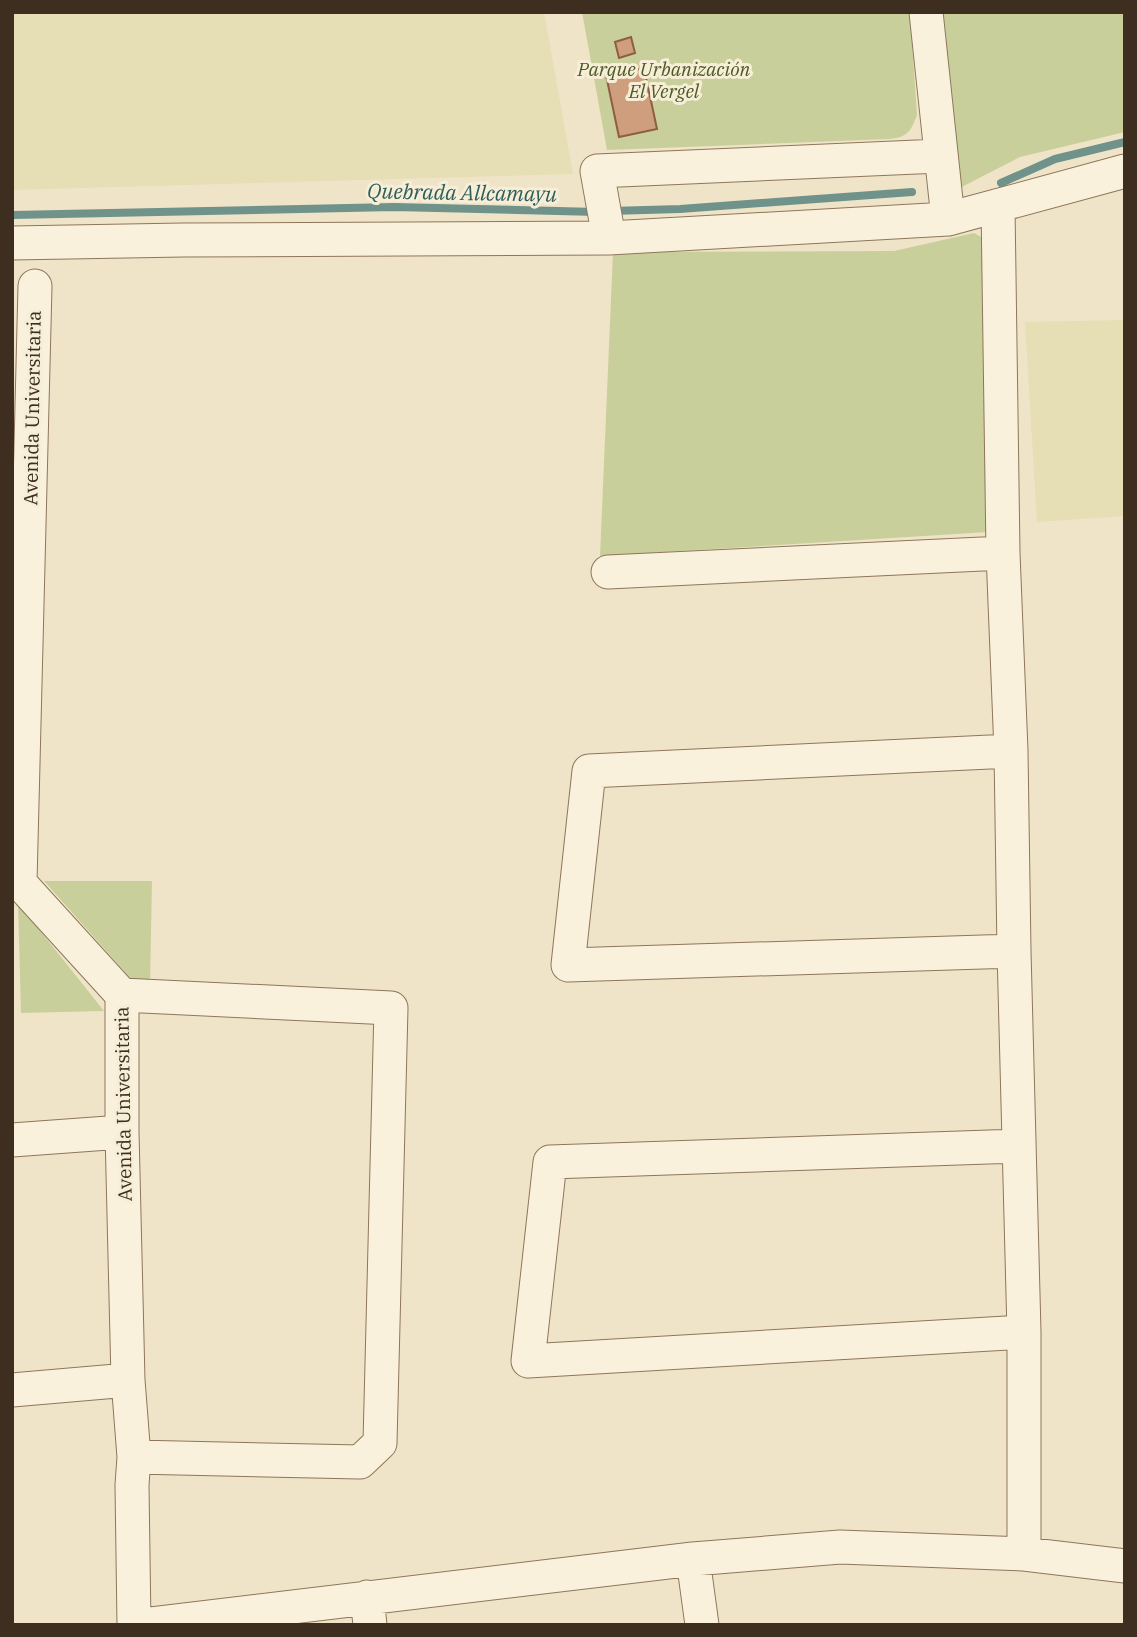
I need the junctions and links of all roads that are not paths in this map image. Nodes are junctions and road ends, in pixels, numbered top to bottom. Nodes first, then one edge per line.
1 (926, 12) edge
2 (940, 156) junction
3 (1125, 171) edge
4 (998, 205) junction
5 (947, 219) junction
6 (608, 232) junction
7 (12, 243) edge
8 (35, 286) dead end
9 (1003, 552) junction
10 (608, 572) dead end
11 (1011, 751) junction
12 (16, 883) edge
13 (1014, 951) junction
14 (122, 995) junction
15 (122, 1132) junction
16 (12, 1140) edge
17 (1019, 1146) junction
18 (1024, 1332) junction
19 (128, 1380) junction
20 (12, 1390) edge
21 (134, 1457) junction
22 (1024, 1555) junction
23 (693, 1559) junction
24 (1125, 1566) edge
25 (368, 1611) edge
26 (134, 1625) edge
27 (143, 1625) edge
28 (702, 1625) edge

1 - 2 street
2 - 5 street
2 - 6 street
3 - 4 street
4 - 5 street
4 - 9 street
5 - 6 street
6 - 7 street
8 - 12 street, Avenida Universitaria
9 - 10 street
9 - 11 street
11 - 13 street
11 - 13 street
12 - 14 street, Avenida Universitaria
13 - 17 street
14 - 15 street, Avenida Universitaria
14 - 21 street
15 - 16 street
15 - 19 street, Avenida Universitaria
17 - 18 street
17 - 18 street
18 - 22 street
19 - 20 street
19 - 21 street, Avenida Universitaria
21 - 26 street, Avenida Universitaria
22 - 23 street
22 - 24 street
23 - 25 street
23 - 28 street
25 - 27 street

